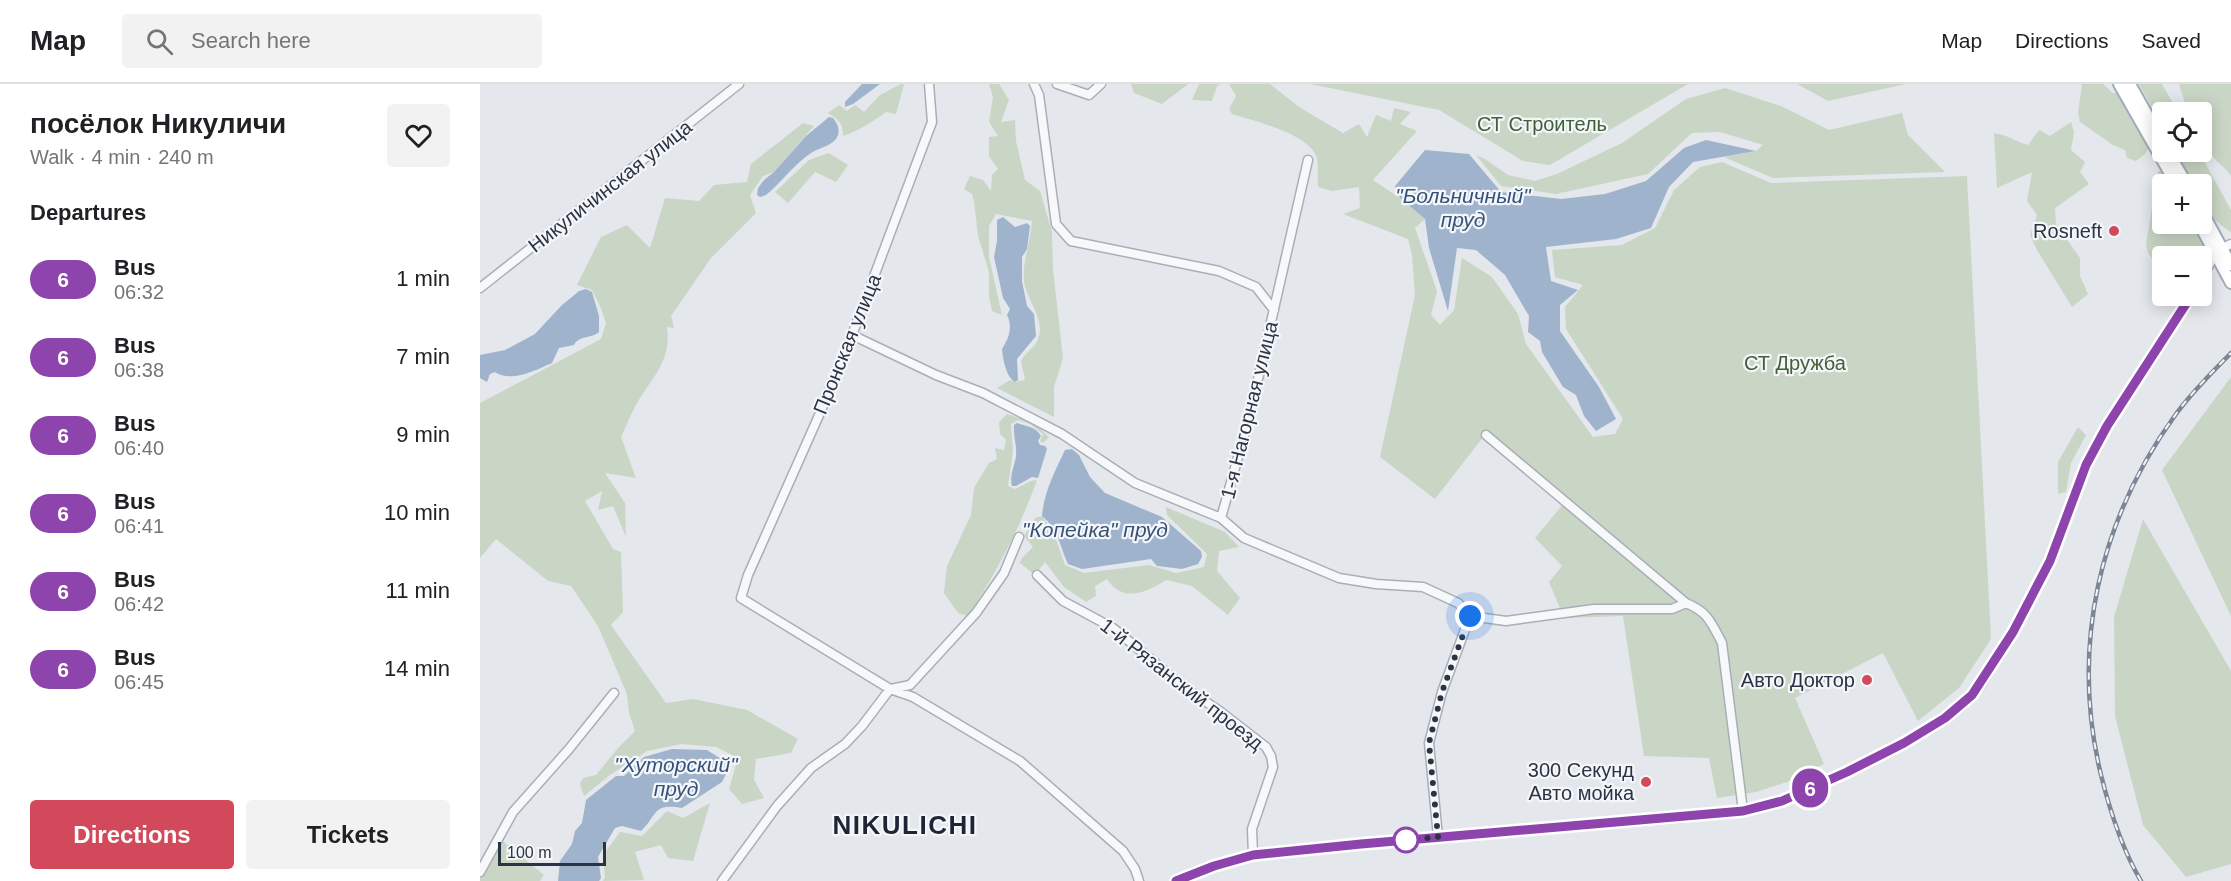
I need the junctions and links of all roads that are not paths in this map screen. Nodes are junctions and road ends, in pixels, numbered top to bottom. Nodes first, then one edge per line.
1 (739, 84) edge
2 (929, 84) edge
3 (1034, 84) edge
4 (1057, 84) edge
5 (1101, 84) edge
6 (2119, 84) edge
7 (2130, 84) edge
8 (2152, 123) edge
9 (1308, 160) dead end
10 (2170, 174) edge
11 (2212, 229) edge
12 (2209, 234) edge
13 (2223, 249) edge
14 (2212, 264) edge
15 (2231, 265) edge
16 (2231, 283) edge
17 (480, 288) edge
18 (2185, 306) edge
19 (1274, 310) junction
20 (852, 335) junction
21 (1486, 435) dead end
22 (1221, 518) junction
23 (1019, 537) dead end
24 (1037, 575) dead end
25 (1686, 603) junction
26 (1470, 616) junction
27 (890, 689) junction
28 (614, 693) dead end
29 (1743, 811) junction
30 (1438, 837) junction
31 (1253, 855) junction
32 (480, 872) edge
33 (722, 881) edge
34 (1140, 881) edge
35 (1176, 881) edge

1 - 17 street, Никуличинская улица
2 - 20 street, Пронская улица
3 - 19 street
4 - 5 street
6 - 10 main road
7 - 8 main road
9 - 19 street, 1-я Нагорная улица
11 - 13 main road
12 - 13 main road
13 - 14 street
13 - 15 main road
13 - 16 main road
18 - 29 street
19 - 22 street, 1-я Нагорная улица
20 - 22 street, 1-я Нагорная улица
20 - 27 street, Пронская улица
21 - 25 street
22 - 26 street
23 - 27 street
24 - 31 street, 1-й Рязанский проезд
25 - 26 street
25 - 29 street
26 - 30 street
27 - 33 street
27 - 34 street
28 - 32 street
29 - 30 street
30 - 31 street
31 - 35 street

